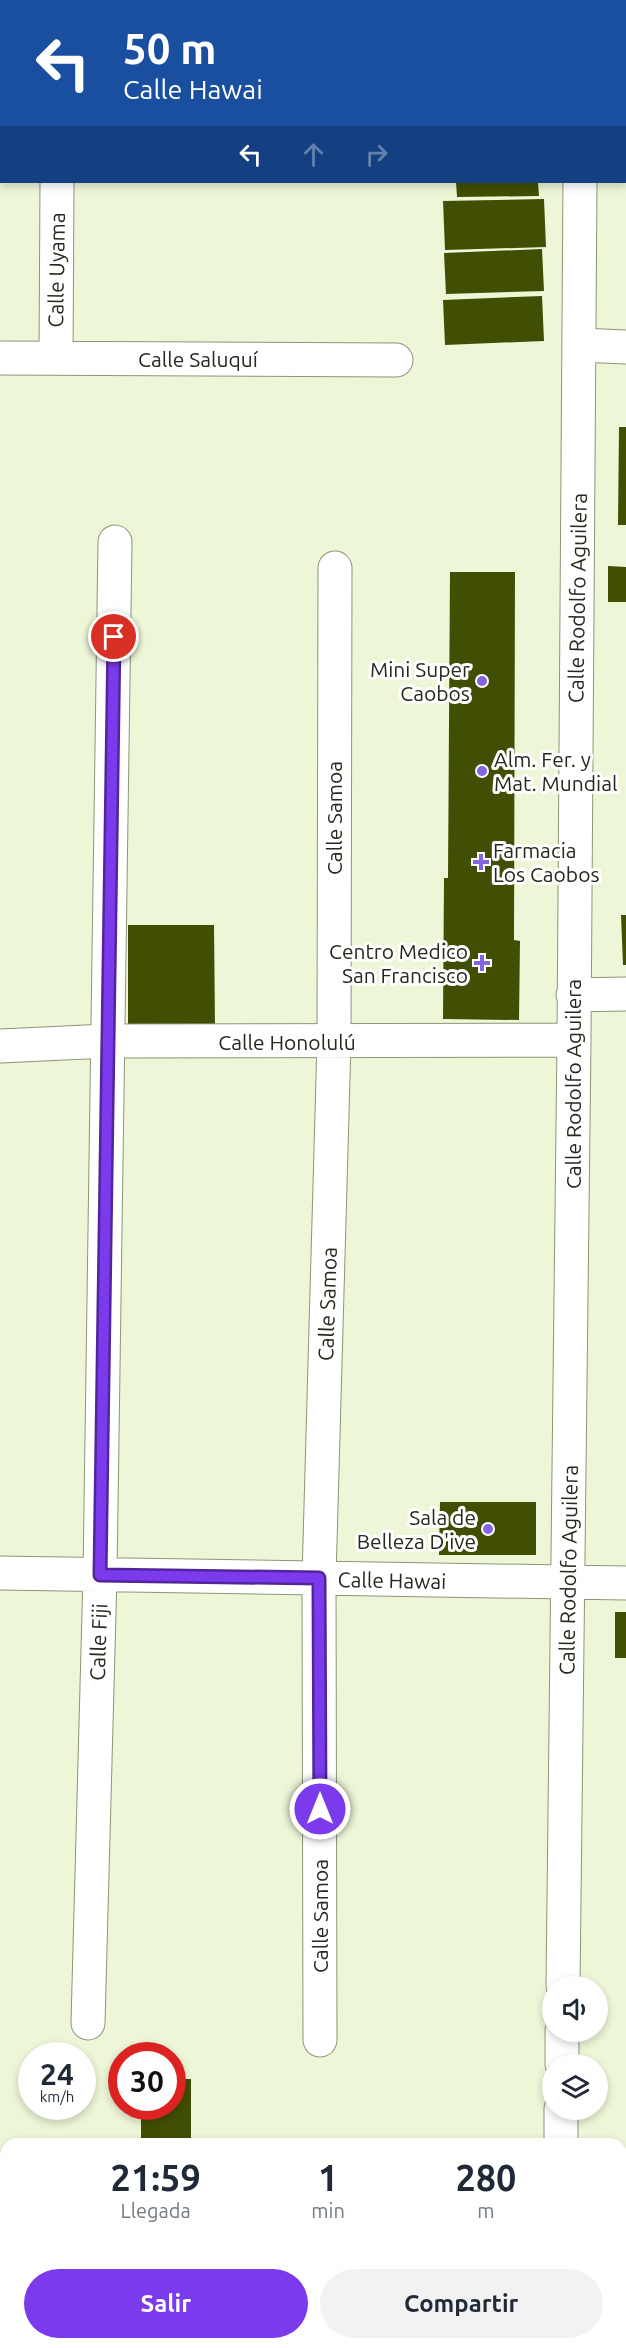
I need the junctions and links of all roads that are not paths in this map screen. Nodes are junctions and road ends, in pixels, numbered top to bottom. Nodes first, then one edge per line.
1 (57, 183) edge
2 (580, 183) edge
3 (580, 345) junction
4 (626, 346) edge
5 (0, 358) edge
6 (56, 358) junction
7 (396, 360) dead end
8 (115, 542) dead end
9 (335, 568) dead end
10 (626, 994) edge
11 (573, 995) junction
12 (574, 1040) junction
13 (107, 1041) junction
14 (334, 1042) junction
15 (0, 1046) edge
16 (0, 1573) edge
17 (100, 1575) junction
18 (319, 1578) junction
19 (568, 1582) junction
20 (626, 1583) edge
21 (563, 1976) edge
22 (88, 2023) dead end
23 (320, 2040) dead end
24 (561, 2120) edge
25 (561, 2138) edge

1 - 6 street, Calle Uyama
2 - 3 street, Calle Rodolfo Aguilera
3 - 4 street
3 - 11 street, Calle Rodolfo Aguilera
5 - 6 street, Calle Saluquí
6 - 7 street, Calle Saluquí
8 - 13 street, Calle Fiji
9 - 14 street, Calle Samoa
10 - 11 street
11 - 12 street, Calle Rodolfo Aguilera
12 - 14 street, Calle Honolulú
12 - 19 street, Calle Rodolfo Aguilera
13 - 14 street, Calle Honolulú
13 - 15 street, Calle Honolulú
13 - 17 street, Calle Fiji
14 - 18 street, Calle Samoa
16 - 17 street, Calle Hawai
17 - 18 street, Calle Hawai
17 - 22 street, Calle Fiji
18 - 19 street, Calle Hawai
18 - 23 street, Calle Samoa
19 - 20 street, Calle Hawai
19 - 21 street, Calle Rodolfo Aguilera
24 - 25 street

